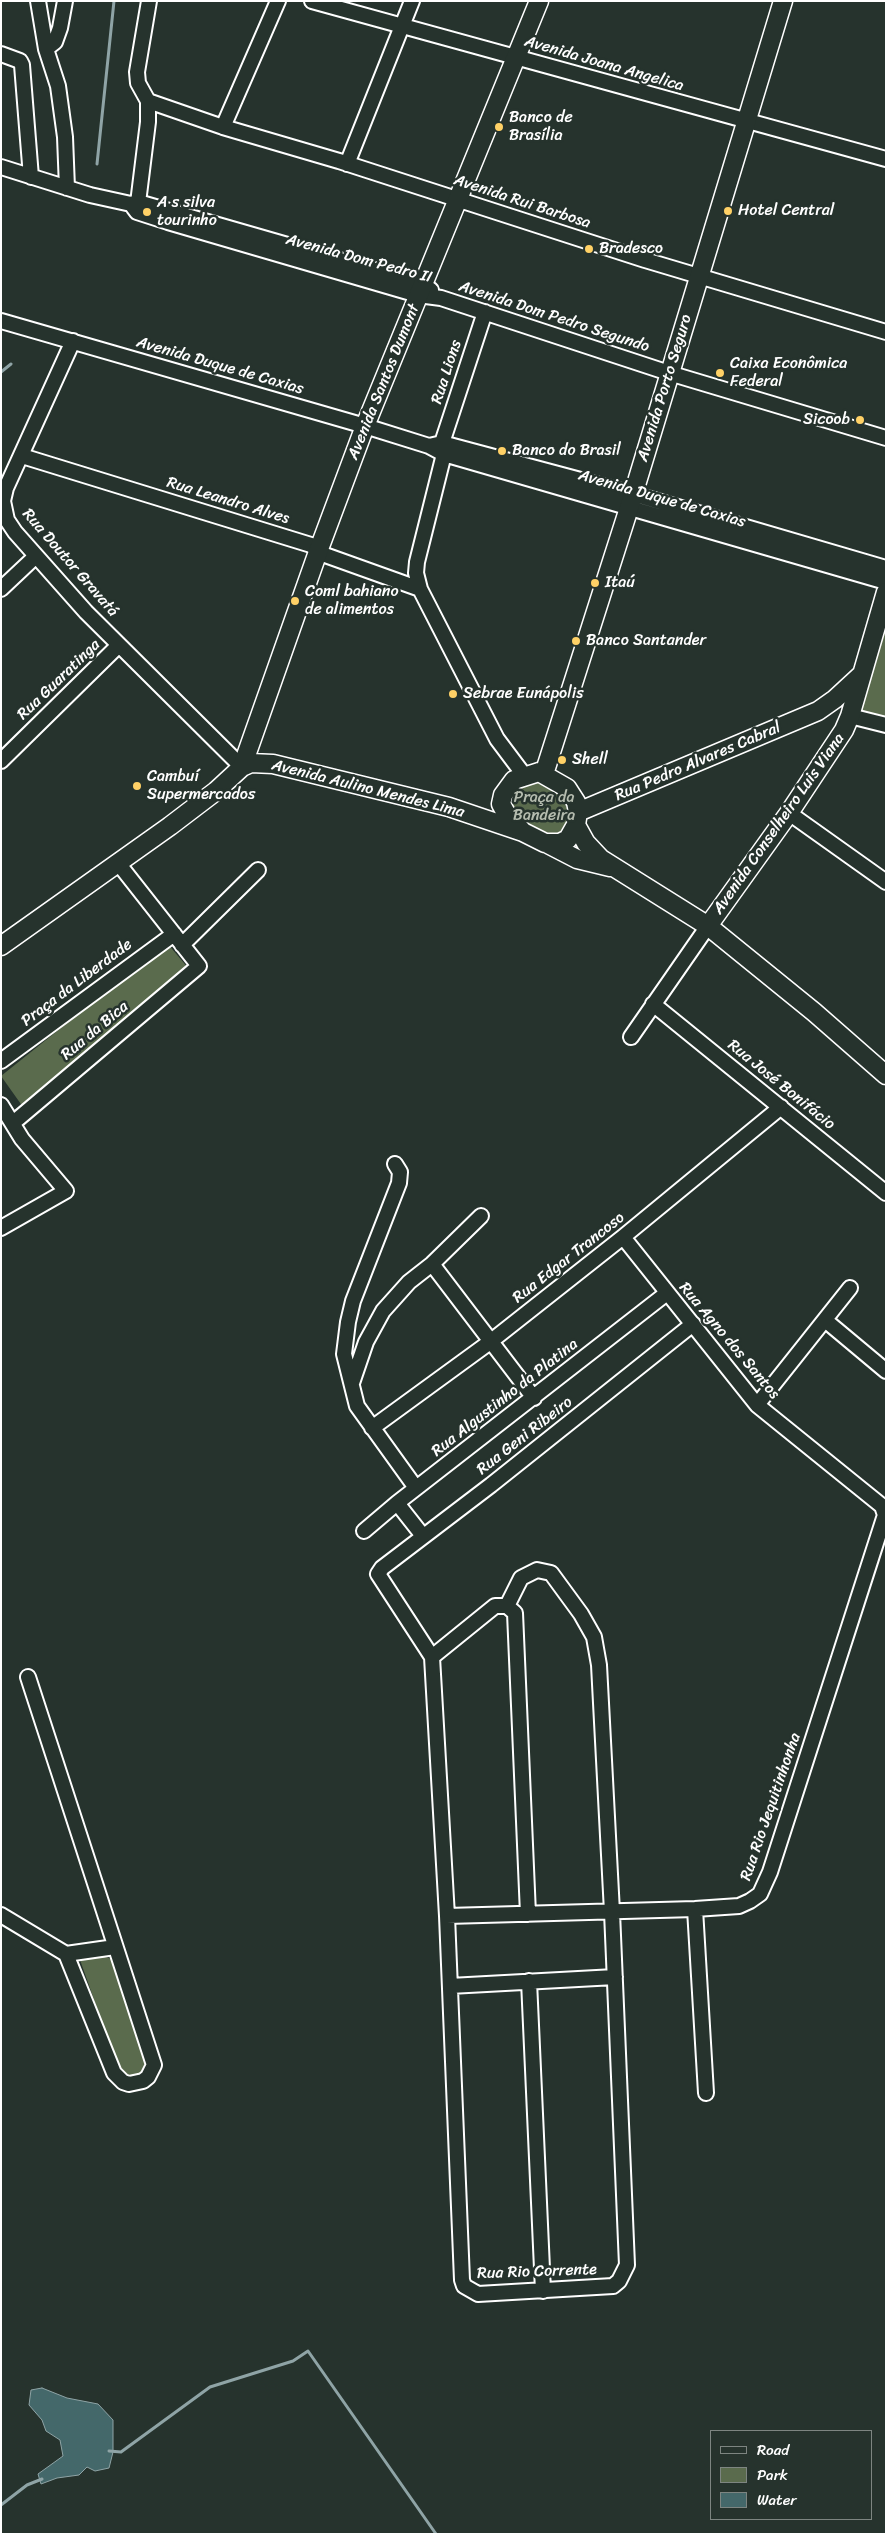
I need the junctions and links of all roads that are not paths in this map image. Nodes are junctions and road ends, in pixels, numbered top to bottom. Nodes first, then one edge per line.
1 (38, 1) edge
2 (65, 1) edge
3 (149, 1) edge
4 (278, 1) edge
5 (312, 1) edge
6 (407, 1) edge
7 (412, 1) edge
8 (539, 1) edge
9 (782, 1) edge
10 (400, 24) junction
11 (46, 49) junction
12 (1, 54) edge
13 (516, 58) junction
14 (148, 101) junction
15 (745, 122) junction
16 (223, 127) junction
17 (886, 159) edge
18 (343, 163) junction
19 (1, 167) edge
20 (32, 177) junction
21 (67, 188) junction
22 (459, 199) junction
23 (135, 206) junction
24 (698, 276) junction
25 (421, 290) junction
26 (441, 298) joint
27 (485, 312) junction
28 (1, 321) edge
29 (886, 332) edge
30 (73, 341) junction
31 (669, 373) junction
32 (365, 426) junction
33 (886, 438) edge
34 (439, 448) junction
35 (22, 456) junction
36 (631, 501) junction
37 (318, 549) junction
38 (36, 556) junction
39 (886, 568) edge
40 (886, 582) edge
41 (420, 588) junction
42 (1, 589) edge
43 (886, 592) edge
44 (119, 645) junction
45 (861, 674) junction
46 (818, 711) junction
47 (850, 716) junction
48 (886, 725) edge
49 (1, 760) edge
50 (242, 767) junction
51 (544, 774) junction
52 (524, 775) junction
53 (501, 804) junction
54 (449, 806) junction
55 (788, 813) junction
56 (577, 818) junction
57 (523, 832) junction
58 (545, 843) junction
59 (118, 863) junction
60 (613, 867) junction
61 (258, 870) dead end
62 (886, 882) edge
63 (708, 926) junction
64 (174, 934) junction
65 (182, 945) junction
66 (1, 946) edge
67 (653, 1004) junction
68 (631, 1037) dead end
69 (1, 1061) edge
70 (886, 1075) edge
71 (1, 1105) edge
72 (781, 1107) junction
73 (13, 1123) junction
74 (395, 1164) dead end
75 (886, 1193) edge
76 (481, 1216) dead end
77 (1, 1228) edge
78 (623, 1237) junction
79 (432, 1264) junction
80 (850, 1288) dead end
81 (667, 1293) junction
82 (825, 1320) junction
83 (693, 1324) junction
84 (490, 1342) junction
85 (886, 1371) edge
86 (352, 1383) junction
87 (534, 1398) junction
88 (757, 1406) junction
89 (372, 1428) junction
90 (416, 1488) junction
91 (397, 1503) junction
92 (885, 1515) edge
93 (364, 1531) dead end
94 (423, 1536) junction
95 (507, 1606) junction
96 (432, 1657) junction
97 (28, 1677) dead end
98 (696, 1909) junction
99 (612, 1912) junction
100 (528, 1914) junction
101 (1, 1915) edge
102 (447, 1916) junction
103 (115, 1948) junction
104 (66, 1954) junction
105 (615, 1978) junction
106 (529, 1982) junction
107 (450, 1986) junction
108 (706, 2093) dead end
109 (543, 2291) junction

1 - 11 street
2 - 11 street
3 - 14 street
4 - 16 street
5 - 10 street, Avenida Joana Angelica
6 - 10 street
7 - 10 street
8 - 13 main road, Avenida Santos Dumont
9 - 15 main road, Avenida Porto Seguro
10 - 13 street, Avenida Joana Angelica
10 - 18 street
11 - 21 street
12 - 20 street
13 - 15 street, Avenida Joana Angelica
13 - 22 main road, Avenida Santos Dumont
14 - 16 street, Avenida Rui Barbosa
14 - 23 street
15 - 17 street, Avenida Joana Angelica
15 - 24 main road, Avenida Porto Seguro
16 - 18 street, Avenida Rui Barbosa
18 - 22 street, Avenida Rui Barbosa
19 - 20 street
20 - 21 street
21 - 23 street
22 - 24 street, Avenida Rui Barbosa
22 - 25 main road, Avenida Santos Dumont
23 - 25 street, Avenida Dom Pedro II
24 - 29 street, Avenida Rui Barbosa
24 - 31 main road, Avenida Porto Seguro
25 - 26 street, Avenida Dom Pedro II
25 - 32 main road, Avenida Santos Dumont
26 - 27 street, Avenida Dom Pedro Segundo
27 - 31 street, Avenida Dom Pedro Segundo
27 - 34 street, Rua Lions
28 - 30 street, Avenida Duque de Caxias
30 - 32 street, Avenida Duque de Caxias
30 - 35 street, Rua Doutor Gravatá
31 - 33 street, Avenida Dom Pedro Segundo
31 - 36 main road, Avenida Porto Seguro
32 - 34 street, Avenida Duque de Caxias
32 - 37 main road, Avenida Santos Dumont
34 - 36 street, Avenida Duque de Caxias
34 - 41 street, Rua Lions
35 - 37 street, Rua Leandro Alves
35 - 38 street, Rua Doutor Gravatá
36 - 39 street, Avenida Duque de Caxias
36 - 40 street, Avenida Duque de Caxias
36 - 51 main road, Avenida Porto Seguro
37 - 41 street, Rua Leandro Alves
37 - 50 main road, Avenida Santos Dumont
38 - 42 street
38 - 44 street, Rua Doutor Gravatá
41 - 52 street, Rua Lions
43 - 45 main road, Avenida Conselheiro Luis Viana
44 - 49 street, Rua Guaratinga
44 - 50 street, Rua Doutor Gravatá
45 - 46 main road, Rua Pedro Alvares Cabral
45 - 47 main road, Avenida Conselheiro Luis Viana
46 - 47 main road, Rua Pedro Alvares Cabral
46 - 56 main road, Rua Pedro Alvares Cabral
47 - 48 street
47 - 55 main road, Avenida Conselheiro Luis Viana
50 - 54 main road, Avenida Aulino Mendes Lima
50 - 59 main road
51 - 52 main road
51 - 56 main road
52 - 53 main road
53 - 54 main road
53 - 57 main road
54 - 57 main road, Avenida Aulino Mendes Lima
55 - 62 street
55 - 63 main road, Avenida Conselheiro Luis Viana
56 - 58 main road
56 - 60 main road
57 - 58 main road
58 - 60 main road
59 - 64 street
59 - 66 main road
60 - 63 main road
61 - 65 street
63 - 67 street, Avenida Conselheiro Luis Viana
63 - 70 main road
64 - 65 street
64 - 69 street, Praça da Liberdade
65 - 73 street, Rua da Bica
67 - 68 street, Avenida Conselheiro Luis Viana
67 - 72 street, Rua José Bonifácio
71 - 73 street
72 - 75 street, Rua José Bonifácio
72 - 78 street, Rua Edgar Trancoso
73 - 77 street
74 - 86 street
76 - 79 street
78 - 81 street, Rua Agno dos Santos
78 - 84 street, Rua Edgar Trancoso
79 - 84 street
79 - 86 street
80 - 82 street
81 - 83 street, Rua Agno dos Santos
81 - 87 street, Rua Algustinho da Platina
82 - 85 street
82 - 88 street
83 - 88 street, Rua Agno dos Santos
83 - 94 street, Rua Geni Ribeiro
84 - 87 street
84 - 89 street, Rua Edgar Trancoso
86 - 89 street
87 - 90 street, Rua Algustinho da Platina
88 - 92 street, Rua Agno dos Santos
89 - 90 street
90 - 91 street, Rua Algustinho da Platina
91 - 93 street, Rua Algustinho da Platina
91 - 94 street
92 - 98 street, Rua Rio Jequitinhonha
94 - 96 street, Rua Geni Ribeiro
95 - 96 street
95 - 99 street
95 - 100 street
96 - 102 street
97 - 103 street
98 - 99 street, Rua Rio Jequitinhonha
98 - 108 street
99 - 100 street, Rua Rio Jequitinhonha
99 - 105 street
100 - 102 street, Rua Rio Jequitinhonha
101 - 104 street
102 - 107 street
103 - 104 street
103 - 104 street
105 - 106 street
105 - 109 street, Rua Rio Corrente
106 - 107 street
106 - 109 street
107 - 109 street, Rua Rio Corrente

